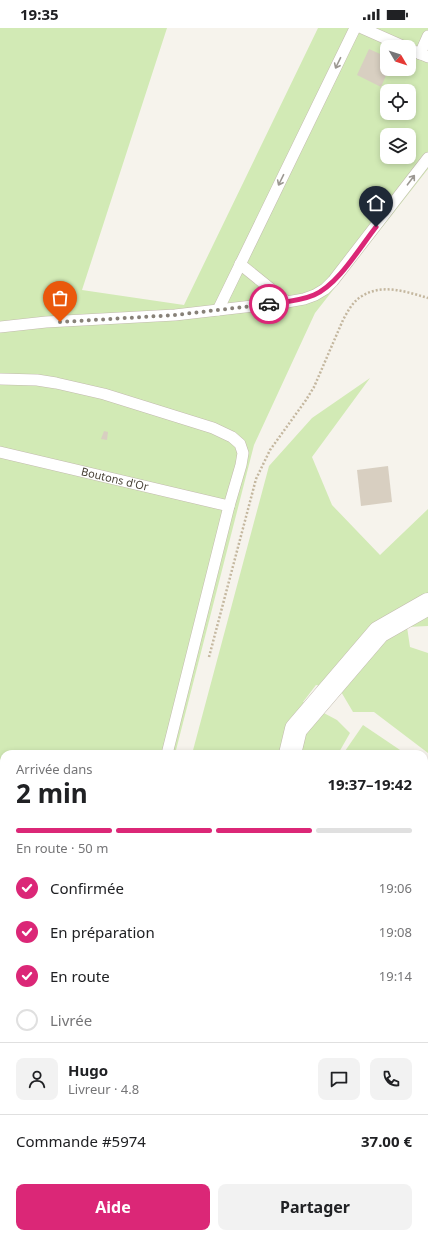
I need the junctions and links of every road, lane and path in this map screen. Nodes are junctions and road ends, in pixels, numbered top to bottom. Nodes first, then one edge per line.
1 (355, 28) edge
2 (362, 28) edge
3 (428, 36) edge
4 (389, 40) edge
5 (424, 56) edge
6 (428, 158) edge
7 (240, 264) junction
8 (428, 298) edge
9 (287, 302) junction
10 (218, 310) junction
11 (0, 327) edge
12 (0, 379) edge
13 (0, 452) edge
14 (229, 506) junction
15 (428, 604) edge
16 (208, 662) dead end
17 (168, 750) edge
18 (291, 750) edge

1 -> 7 lane
2 - 4 lane
3 - 5 lane
9 -> 6 lane
7 - 9 lane
7 - 10 lane
8 - 16 path
9 - 10 lane
10 - 11 lane
12 - 14 lane
13 - 14 lane, Boutons d'Or
14 - 17 lane
15 - 18 street

